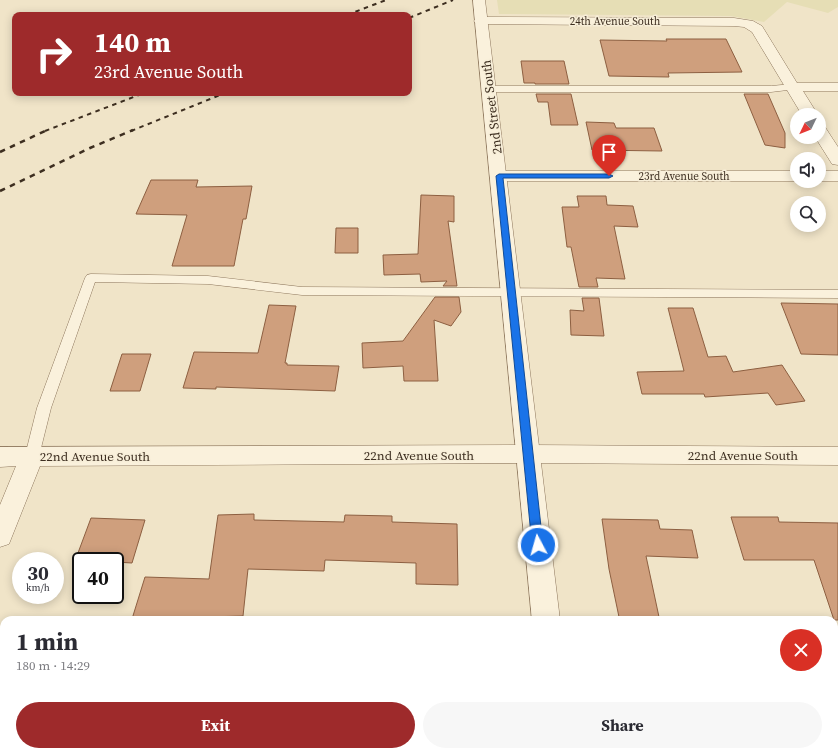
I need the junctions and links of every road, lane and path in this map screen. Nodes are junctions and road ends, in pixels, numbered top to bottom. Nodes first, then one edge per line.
1 (479, 0) edge
2 (481, 21) junction
3 (793, 87) junction
4 (838, 87) edge
5 (489, 89) junction
6 (806, 108) edge
7 (826, 141) edge
8 (838, 160) edge
9 (499, 176) junction
10 (790, 176) edge
11 (826, 176) edge
12 (838, 176) edge
13 (510, 292) junction
14 (838, 294) edge
15 (528, 454) junction
16 (0, 456) edge
17 (32, 456) junction
18 (838, 456) edge
19 (0, 536) edge
20 (546, 616) edge

1 - 2 street, 2nd Street South
2 - 3 street, 24th Avenue South
2 - 5 street, 2nd Street South
3 - 4 street
3 - 5 lane
3 - 6 street
5 - 9 street, 2nd Street South
7 - 8 street
9 - 10 street, 23rd Avenue South
9 - 13 street, 2nd Street South
11 - 12 street
13 - 14 lane
13 - 15 street, 2nd Street South
13 - 17 lane
15 - 17 street, 22nd Avenue South
15 - 18 street, 22nd Avenue South
15 - 20 street, 2nd Street South
16 - 17 street, 22nd Avenue South
17 - 19 street

